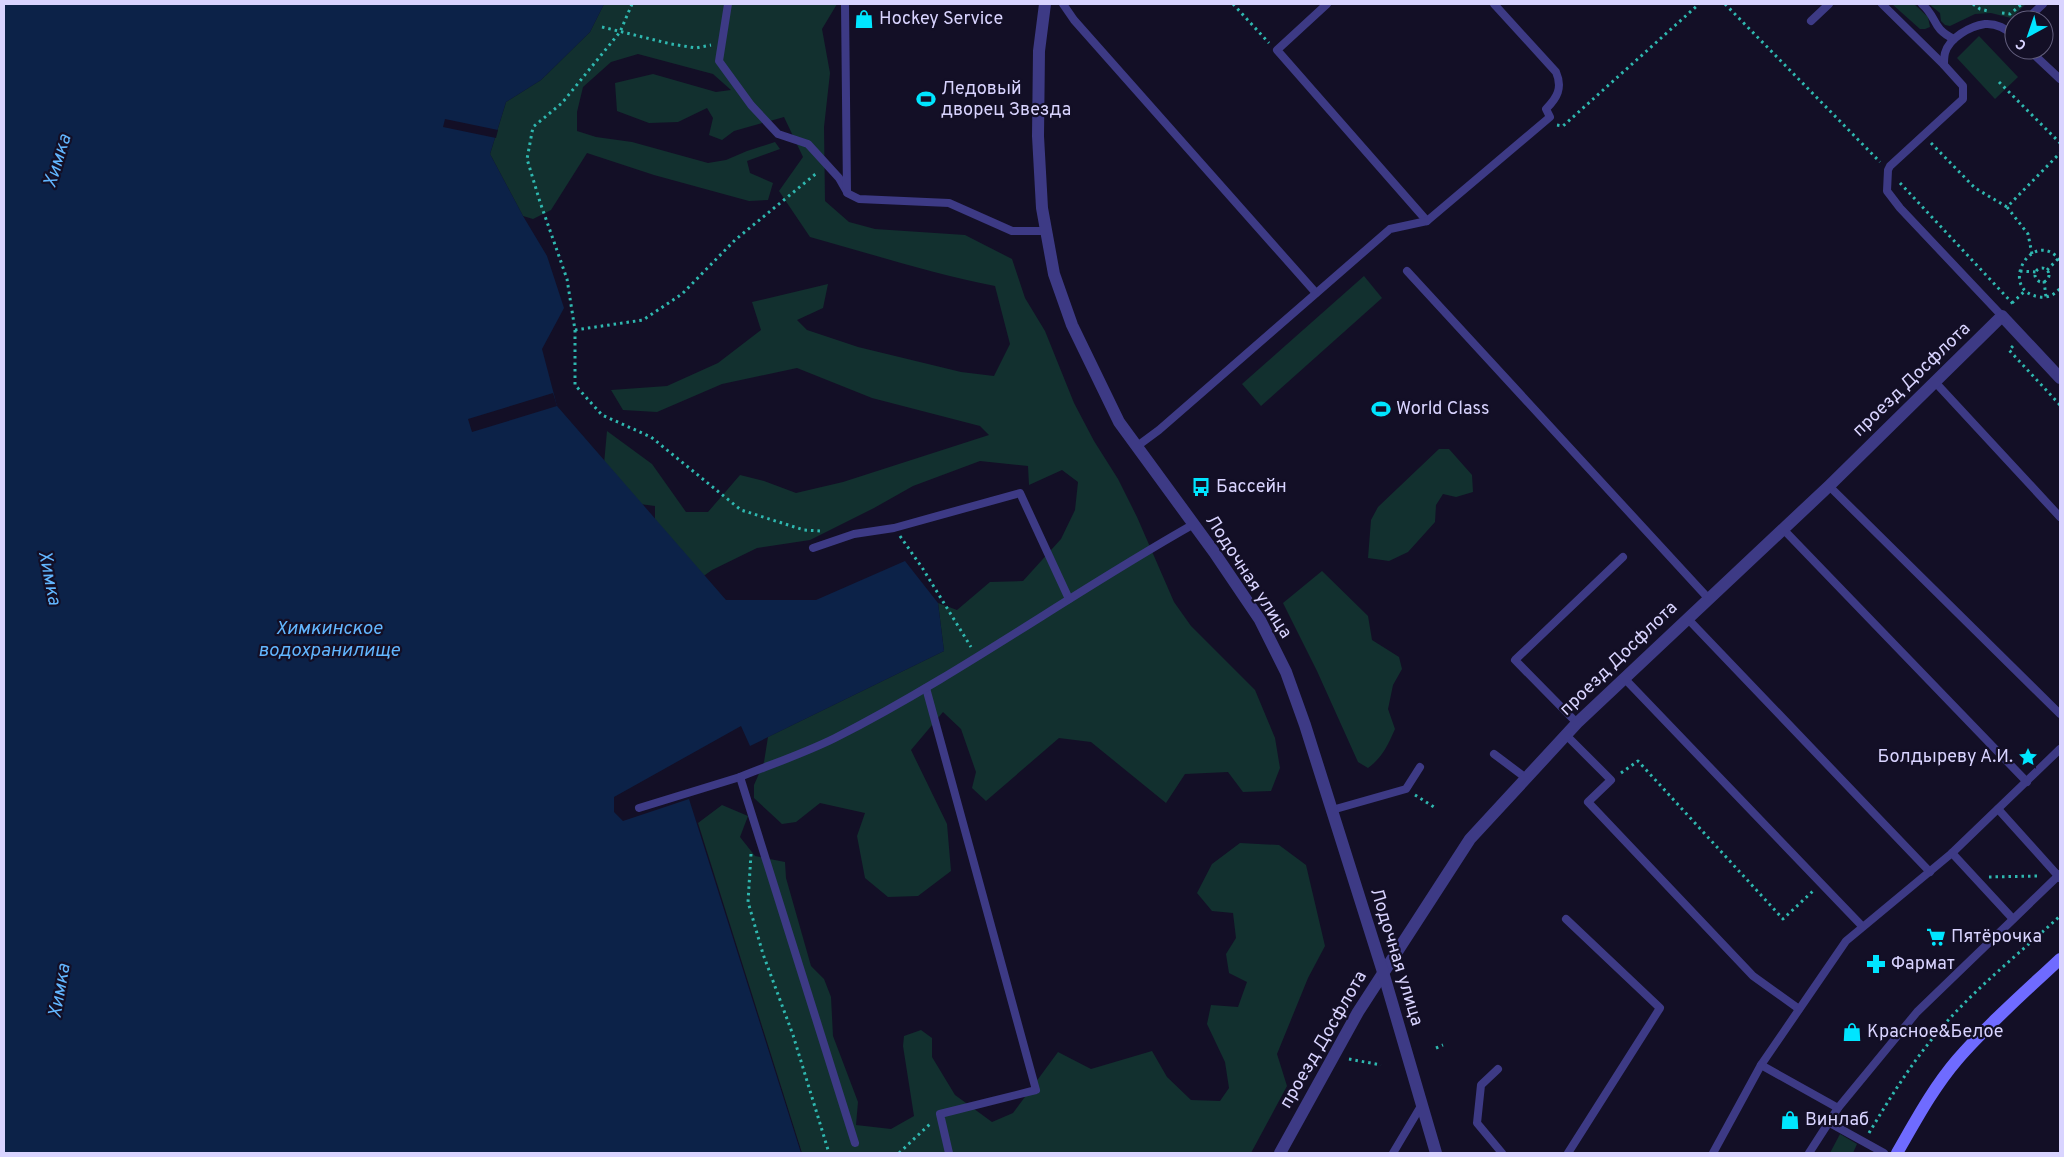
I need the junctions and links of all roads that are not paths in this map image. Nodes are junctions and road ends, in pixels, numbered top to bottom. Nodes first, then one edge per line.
1 (728, 4) edge
2 (845, 4) edge
3 (1063, 4) edge
4 (1327, 4) edge
5 (1494, 4) edge
6 (1829, 4) edge
7 (1882, 4) edge
8 (1922, 4) edge
9 (1042, 7) edge
10 (1811, 21) dead end
11 (2004, 28) edge
12 (1954, 39) junction
13 (2040, 60) edge
14 (1944, 65) junction
15 (2060, 79) edge
16 (847, 193) junction
17 (1427, 221) junction
18 (1045, 231) junction
19 (1407, 271) dead end
20 (1316, 293) junction
21 (2002, 316) junction
22 (2060, 378) edge
23 (1935, 382) junction
24 (1136, 447) junction
25 (1829, 486) junction
26 (2060, 517) edge
27 (1194, 524) junction
28 (1783, 529) junction
29 (813, 548) dead end
30 (1624, 556) dead end
31 (1708, 598) junction
32 (1069, 599) junction
33 (1687, 618) junction
34 (1624, 678) junction
35 (926, 688) junction
36 (2060, 714) edge
37 (1577, 723) junction
38 (1566, 735) junction
39 (2060, 749) edge
40 (1494, 754) dead end
41 (1420, 767) dead end
42 (740, 777) junction
43 (1526, 778) junction
44 (2026, 782) junction
45 (639, 808) dead end
46 (1998, 809) junction
47 (1332, 810) junction
48 (1952, 853) junction
49 (1930, 872) junction
50 (2060, 876) edge
51 (2013, 918) junction
52 (1566, 919) dead end
53 (1862, 926) junction
54 (2060, 959) edge
55 (1383, 972) junction
56 (1799, 1009) junction
57 (1760, 1065) junction
58 (1498, 1069) dead end
59 (1421, 1106) junction
60 (1838, 1108) junction
61 (1828, 1122) junction
62 (855, 1143) dead end
63 (949, 1153) edge
64 (1280, 1153) edge
65 (1393, 1153) edge
66 (1436, 1153) edge
67 (1502, 1153) edge
68 (1568, 1153) edge
69 (1713, 1153) edge
70 (1809, 1153) edge
71 (1884, 1153) edge
72 (1897, 1153) edge

1 - 16 lane
2 - 16 lane
3 - 20 lane
4 - 17 lane
5 - 17 lane
6 - 10 lane
7 - 14 lane
8 - 12 lane
9 - 18 street, Лодочная улица
11 - 12 lane
12 - 14 lane
13 - 15 lane
14 - 21 lane
16 - 18 lane
17 - 20 lane
18 - 24 street, Лодочная улица
19 - 31 lane
20 - 24 lane
21 - 22 street
21 - 23 street, проезд Досфлота
23 - 25 street, проезд Досфлота
23 - 26 lane
24 - 27 street, Лодочная улица
25 - 28 street, проезд Досфлота
25 - 36 lane
27 - 32 lane
27 - 47 street, Лодочная улица
28 - 31 street, проезд Досфлота
28 - 44 lane
29 - 32 lane
30 - 37 lane
31 - 33 street, проезд Досфлота
32 - 35 lane
33 - 34 street, проезд Досфлота
33 - 49 lane
34 - 37 street, проезд Досфлота
34 - 53 lane
35 - 42 lane
35 - 63 lane
37 - 38 street, проезд Досфлота
38 - 43 street, проезд Досфлота
38 - 56 lane
39 - 44 lane
40 - 43 lane
41 - 47 lane
42 - 45 lane
42 - 62 lane
43 - 55 street, проезд Досфлота
44 - 46 lane
46 - 48 lane
46 - 50 lane
47 - 55 street, Лодочная улица
48 - 49 lane
48 - 51 lane
49 - 53 lane
50 - 51 lane
51 - 60 lane
52 - 68 lane
53 - 56 lane
54 - 72 main road
55 - 59 street, Лодочная улица
55 - 64 street, проезд Досфлота
56 - 57 lane
57 - 60 lane
57 - 69 lane
58 - 67 lane
59 - 65 lane
59 - 66 street, Лодочная улица
60 - 61 lane
61 - 70 lane
61 - 71 lane

